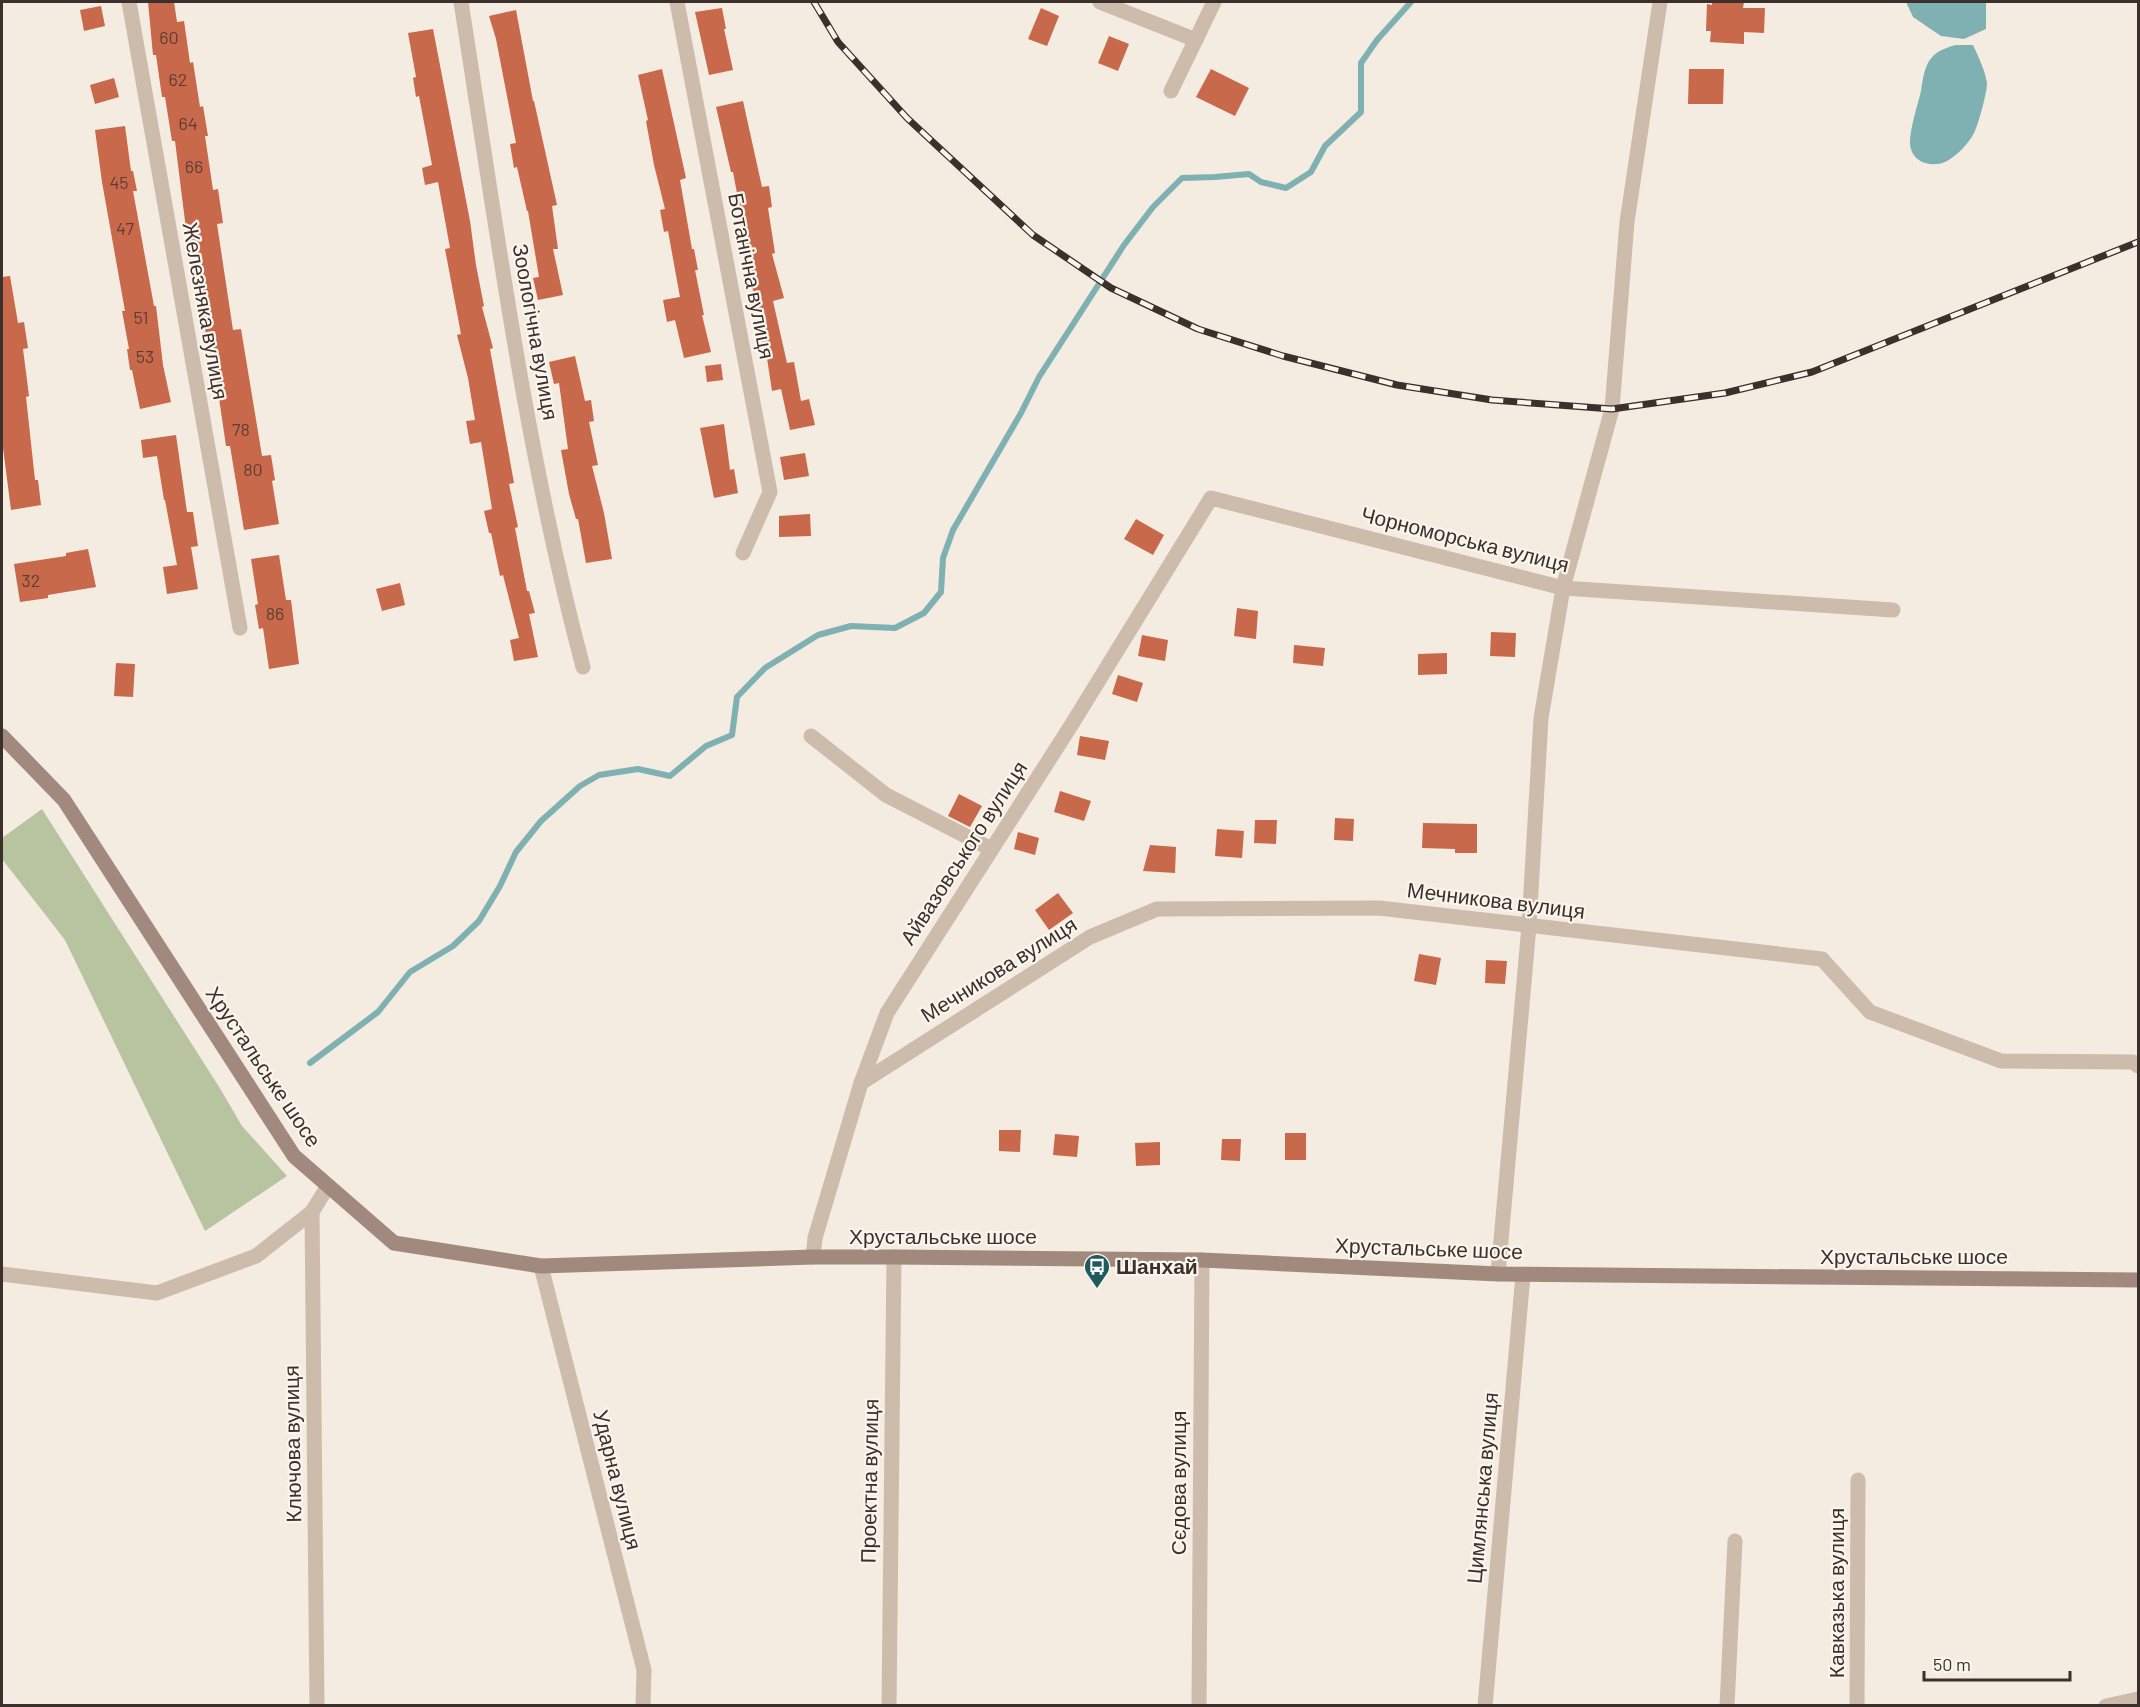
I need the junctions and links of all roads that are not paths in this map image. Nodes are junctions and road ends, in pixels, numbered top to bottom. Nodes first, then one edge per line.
1 (129, 2) edge
2 (461, 2) edge
3 (677, 2) edge
4 (1100, 2) edge
5 (1214, 2) edge
6 (1660, 2) edge
7 (1196, 40) junction
8 (1171, 91) dead end
9 (1211, 498) joint
10 (743, 553) dead end
11 (1563, 588) junction
12 (1893, 610) dead end
13 (240, 628) dead end
14 (583, 667) dead end
15 (2, 736) edge
16 (811, 736) dead end
17 (991, 849) junction
18 (1529, 926) junction
19 (2139, 1066) edge
20 (861, 1083) junction
21 (328, 1186) junction
22 (312, 1212) junction
23 (813, 1257) junction
24 (894, 1257) junction
25 (1202, 1260) junction
26 (541, 1266) junction
27 (2, 1274) edge
28 (1498, 1274) junction
29 (1522, 1275) junction
30 (2139, 1280) edge
31 (1858, 1480) dead end
32 (1736, 1541) dead end
33 (2139, 1699) edge
34 (317, 1706) edge
35 (643, 1706) edge
36 (889, 1706) edge
37 (1198, 1706) edge
38 (1485, 1706) edge
39 (1727, 1706) edge
40 (1857, 1706) edge
41 (2106, 1706) edge

1 - 13 street, Железняка вулиця
2 - 14 street, Зоологічна вулиця
3 - 10 street, Ботанічна вулиця
4 - 7 street
5 - 7 street
6 - 11 street
7 - 8 street
9 - 11 street, Чорноморська вулиця
9 - 17 street, Айвазовського вулиця
11 - 12 street, Чорноморська вулиця
11 - 18 street
15 - 21 street, Хрустальське шосе
16 - 17 street
17 - 20 street, Айвазовського вулиця
18 - 19 street, Мечникова вулиця
18 - 20 street, Мечникова вулиця
18 - 28 street
20 - 23 street, Айвазовського вулиця
21 - 22 street
21 - 26 street, Хрустальське шосе
22 - 27 street
22 - 34 street, Ключова вулиця
23 - 24 street, Хрустальське шосе
23 - 26 street, Хрустальське шосе
24 - 25 street, Хрустальське шосе
24 - 36 street, Проектна вулиця
25 - 28 street, Хрустальське шосе
25 - 37 street, Сєдова вулиця
26 - 35 street, Ударна вулиця
28 - 29 street, Хрустальське шосе
29 - 30 street, Хрустальське шосе
29 - 38 street, Цимлянська вулиця
31 - 40 street, Кавказька вулиця
32 - 39 street
33 - 41 street

